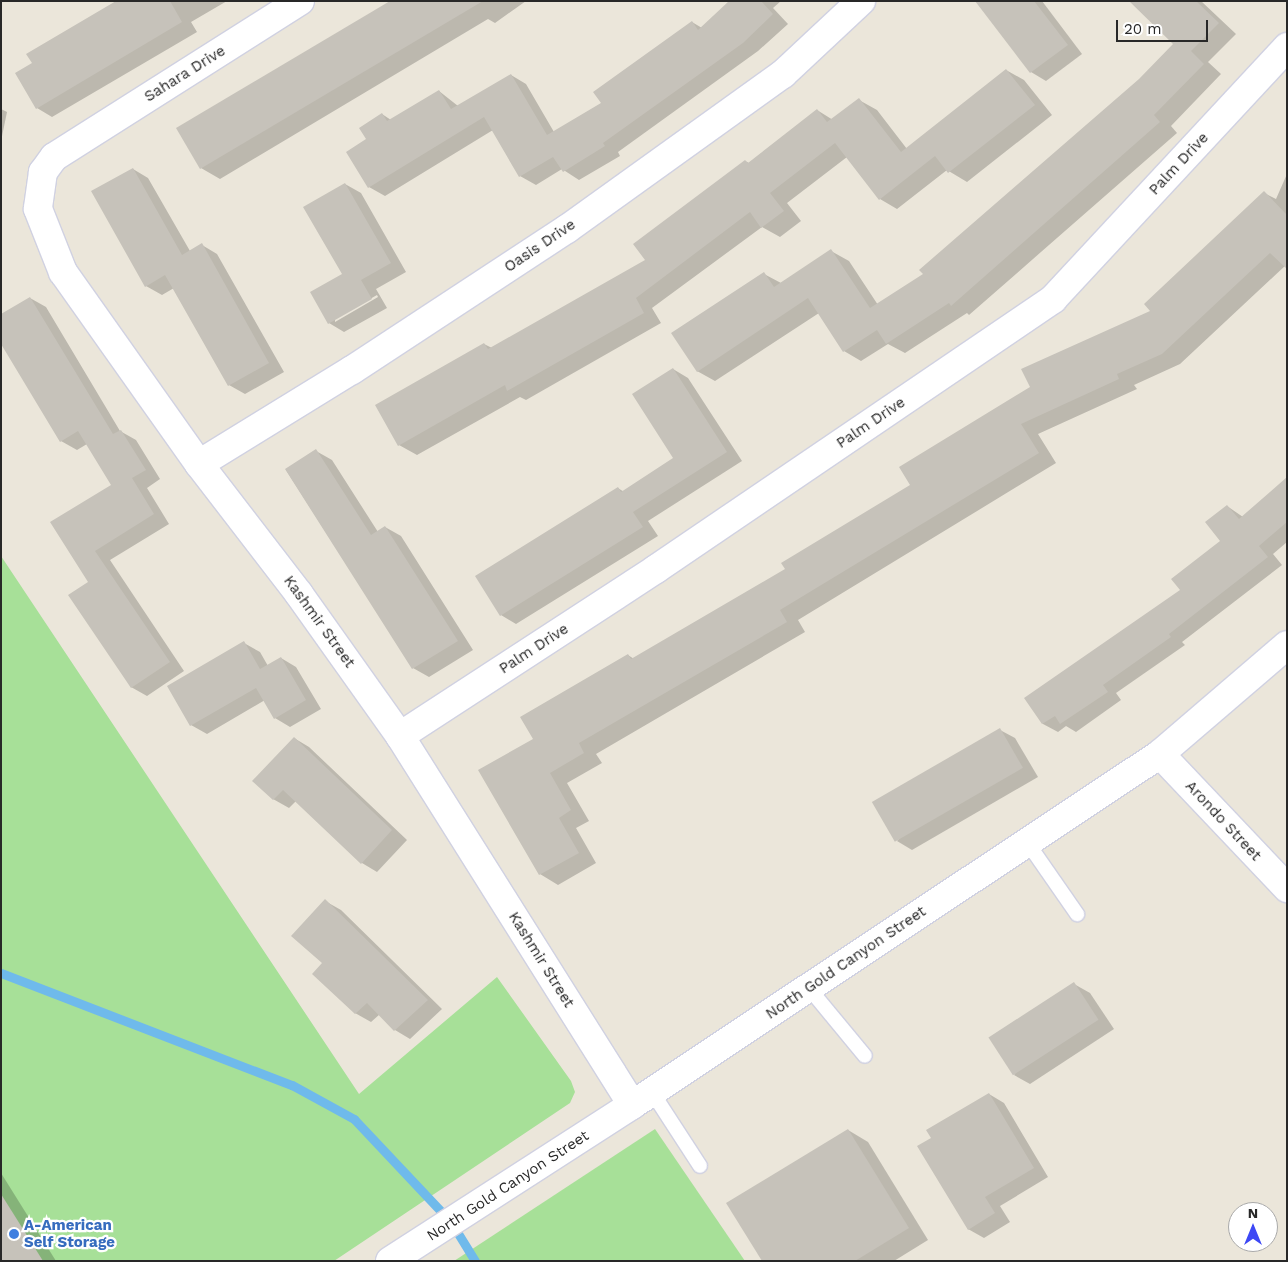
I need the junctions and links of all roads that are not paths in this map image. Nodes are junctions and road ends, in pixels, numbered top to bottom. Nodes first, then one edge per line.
1 (300, 1) edge
2 (861, 1) edge
3 (1287, 47) edge
4 (70, 147) joint
5 (199, 464) junction
6 (1287, 645) edge
7 (400, 736) junction
8 (1160, 754) junction
9 (1027, 842) junction
10 (1287, 888) edge
11 (1077, 914) dead end
12 (808, 987) junction
13 (866, 1056) dead end
14 (642, 1098) junction
15 (700, 1166) dead end
16 (390, 1261) edge

1 - 4 street, Sahara Drive
2 - 5 street, Oasis Drive
3 - 7 street, Palm Drive
4 - 5 street, Kashmir Street
5 - 7 street, Kashmir Street
6 - 8 street, North Gold Canyon Street
7 - 14 street, Kashmir Street
8 - 9 street, North Gold Canyon Street
8 - 10 street, Arondo Street
9 - 11 lane
9 - 12 street, North Gold Canyon Street
12 - 13 lane
12 - 14 street, North Gold Canyon Street
14 - 15 lane
14 - 16 street, North Gold Canyon Street

